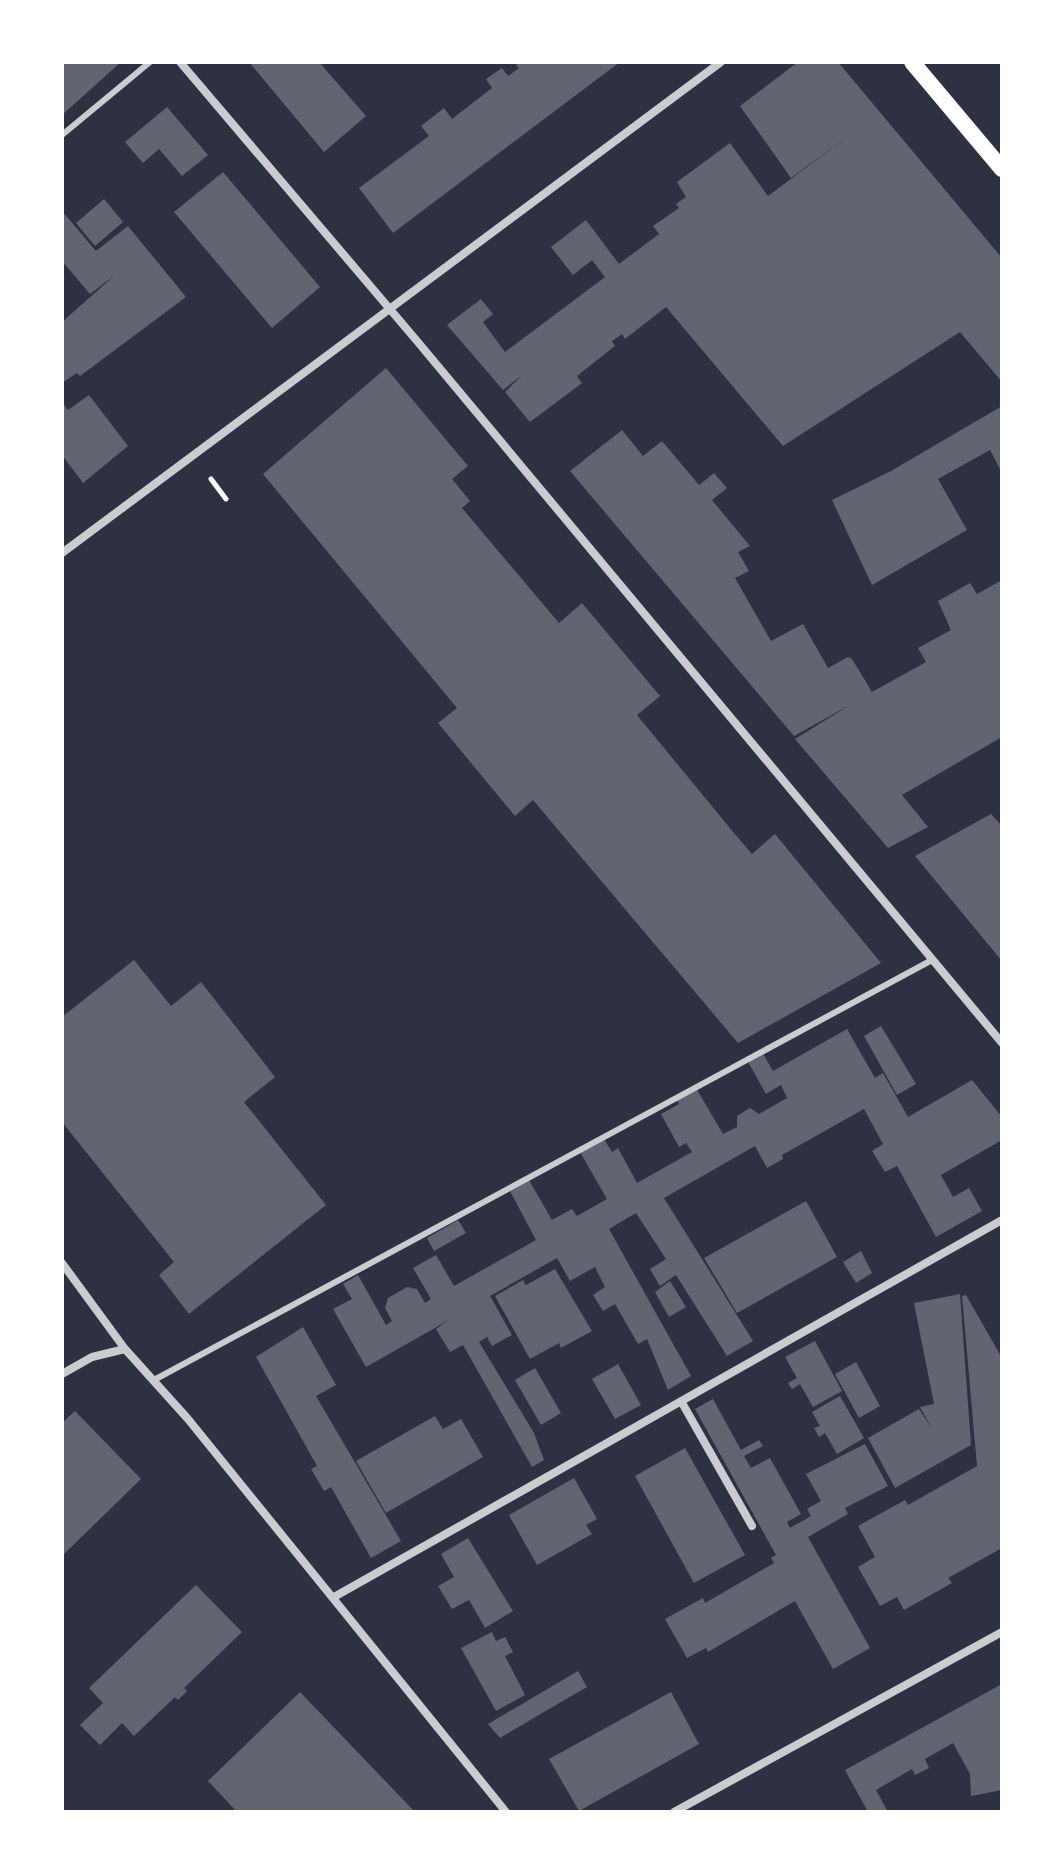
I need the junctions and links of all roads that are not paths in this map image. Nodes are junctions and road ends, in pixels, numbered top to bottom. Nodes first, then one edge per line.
1 (150, 62) edge
2 (180, 62) edge
3 (721, 62) edge
4 (912, 62) edge
5 (62, 135) edge
6 (1002, 169) edge
7 (391, 309) junction
8 (62, 553) edge
9 (932, 960) junction
10 (1002, 1043) edge
11 (1002, 1220) edge
12 (62, 1263) edge
13 (125, 1349) junction
14 (62, 1374) edge
15 (154, 1380) junction
16 (681, 1401) junction
17 (752, 1526) dead end
18 (334, 1597) junction
19 (1002, 1632) edge
20 (506, 1812) edge
21 (674, 1812) edge

1 - 5 lane
2 - 7 street
3 - 7 street
4 - 6 main road
7 - 8 street
7 - 9 street
9 - 10 street
9 - 15 lane
11 - 16 street
12 - 13 street
13 - 14 street
13 - 15 street
15 - 18 street
16 - 17 street
16 - 18 street
18 - 20 street
19 - 21 street

